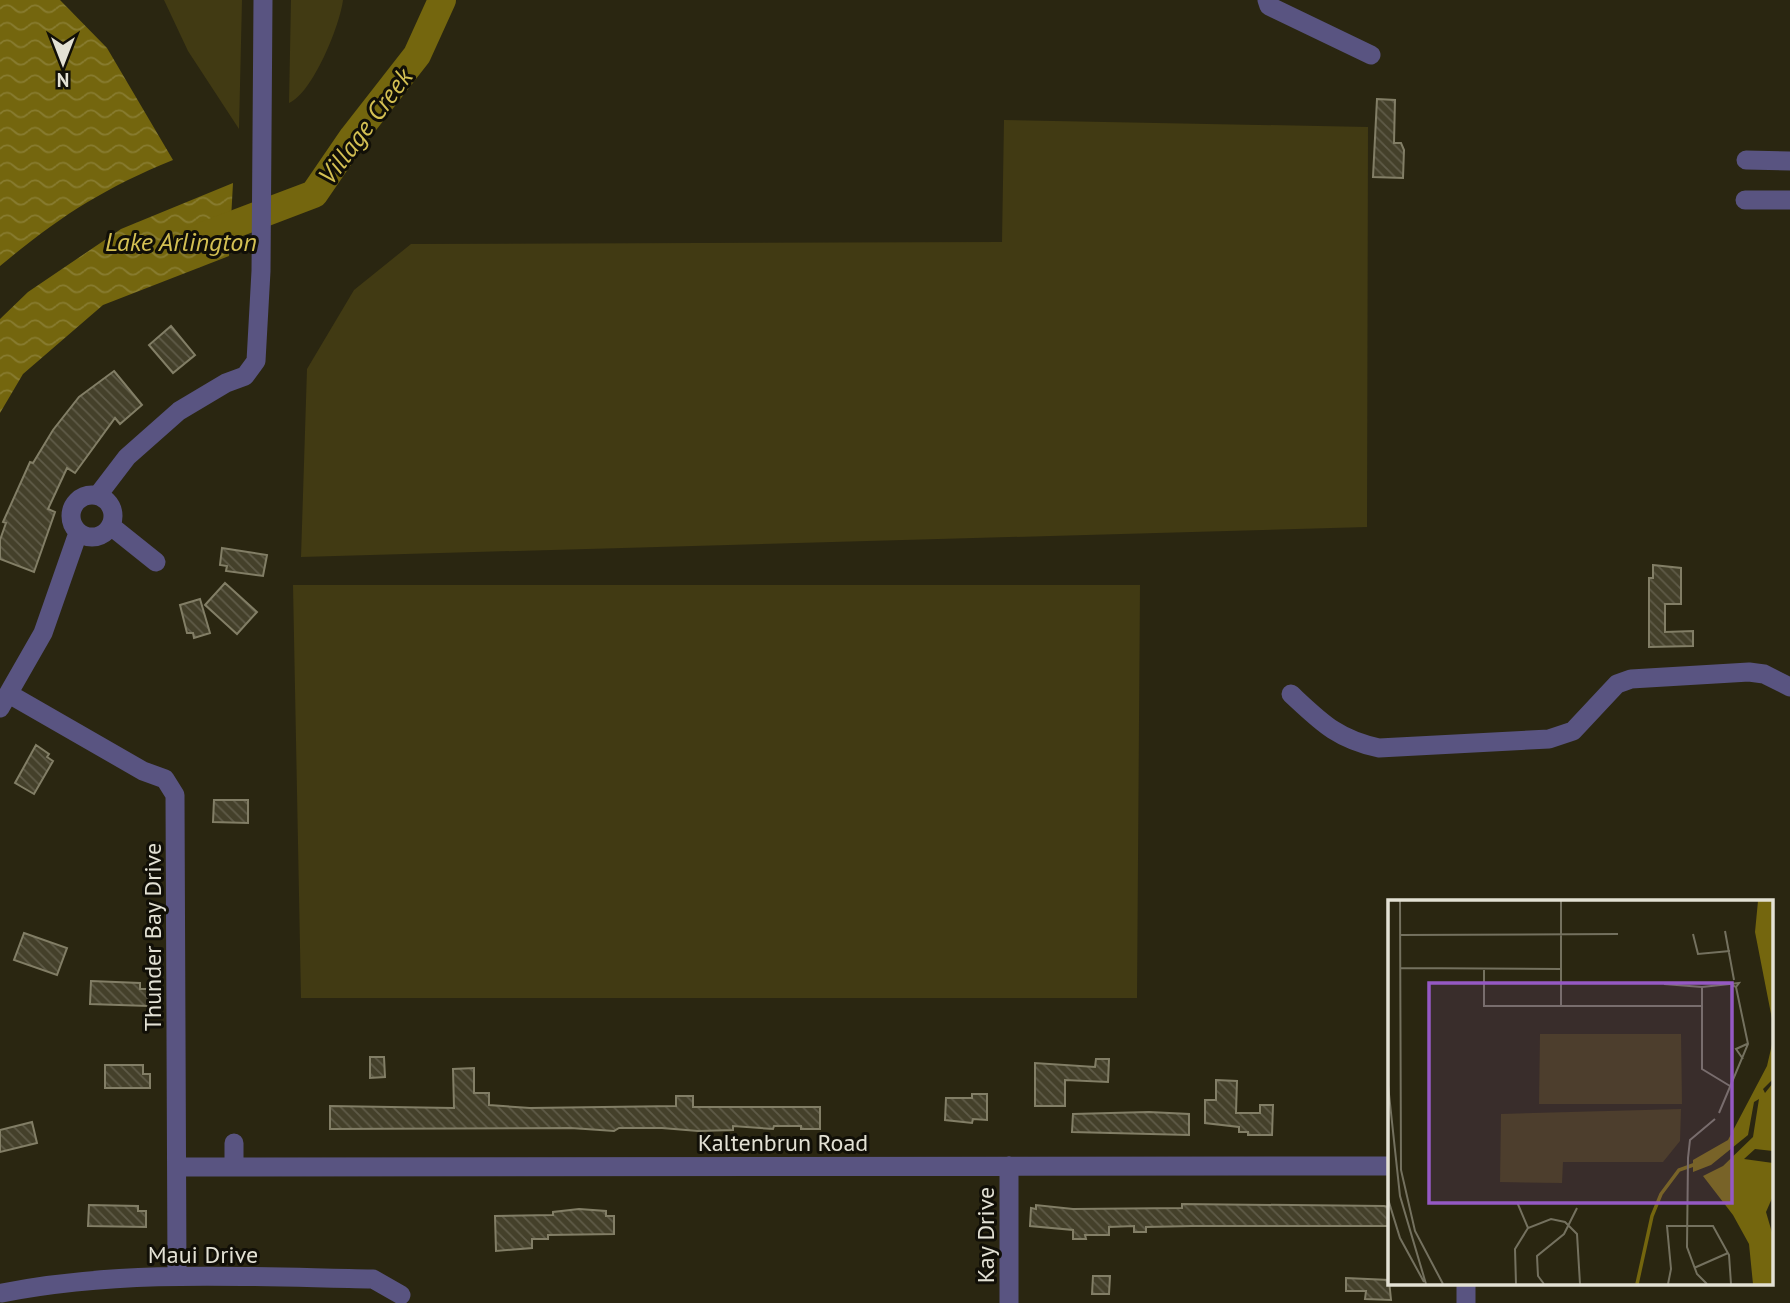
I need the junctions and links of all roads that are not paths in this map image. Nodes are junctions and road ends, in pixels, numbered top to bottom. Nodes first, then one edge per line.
1 (263, 0) edge
2 (1268, 3) edge
3 (1371, 55) dead end
4 (1745, 160) dead end
5 (1790, 161) edge
6 (1745, 200) dead end
7 (1790, 200) edge
8 (98, 495) junction
9 (111, 526) junction
10 (78, 533) junction
11 (156, 562) dead end
12 (1790, 687) edge
13 (1291, 694) dead end
14 (5, 701) edge
15 (234, 1143) dead end
16 (1009, 1166) junction
17 (1388, 1166) edge
18 (178, 1167) junction
19 (234, 1167) junction
20 (177, 1276) junction
21 (1, 1294) edge
22 (401, 1295) dead end
23 (1009, 1303) edge

1 - 8 street
2 - 3 street
4 - 5 street
6 - 7 street
8 - 9 street
8 - 10 street
9 - 10 street
9 - 11 street
10 - 14 street
12 - 13 street
14 - 18 street, Thunder Bay Drive
15 - 19 street
16 - 17 street, Kaltenbrun Road
16 - 19 street, Kaltenbrun Road
16 - 23 street, Kay Drive
18 - 19 street, Kaltenbrun Road
18 - 20 street, Thunder Bay Drive
20 - 21 street, Maui Drive
20 - 22 street, Maui Drive

